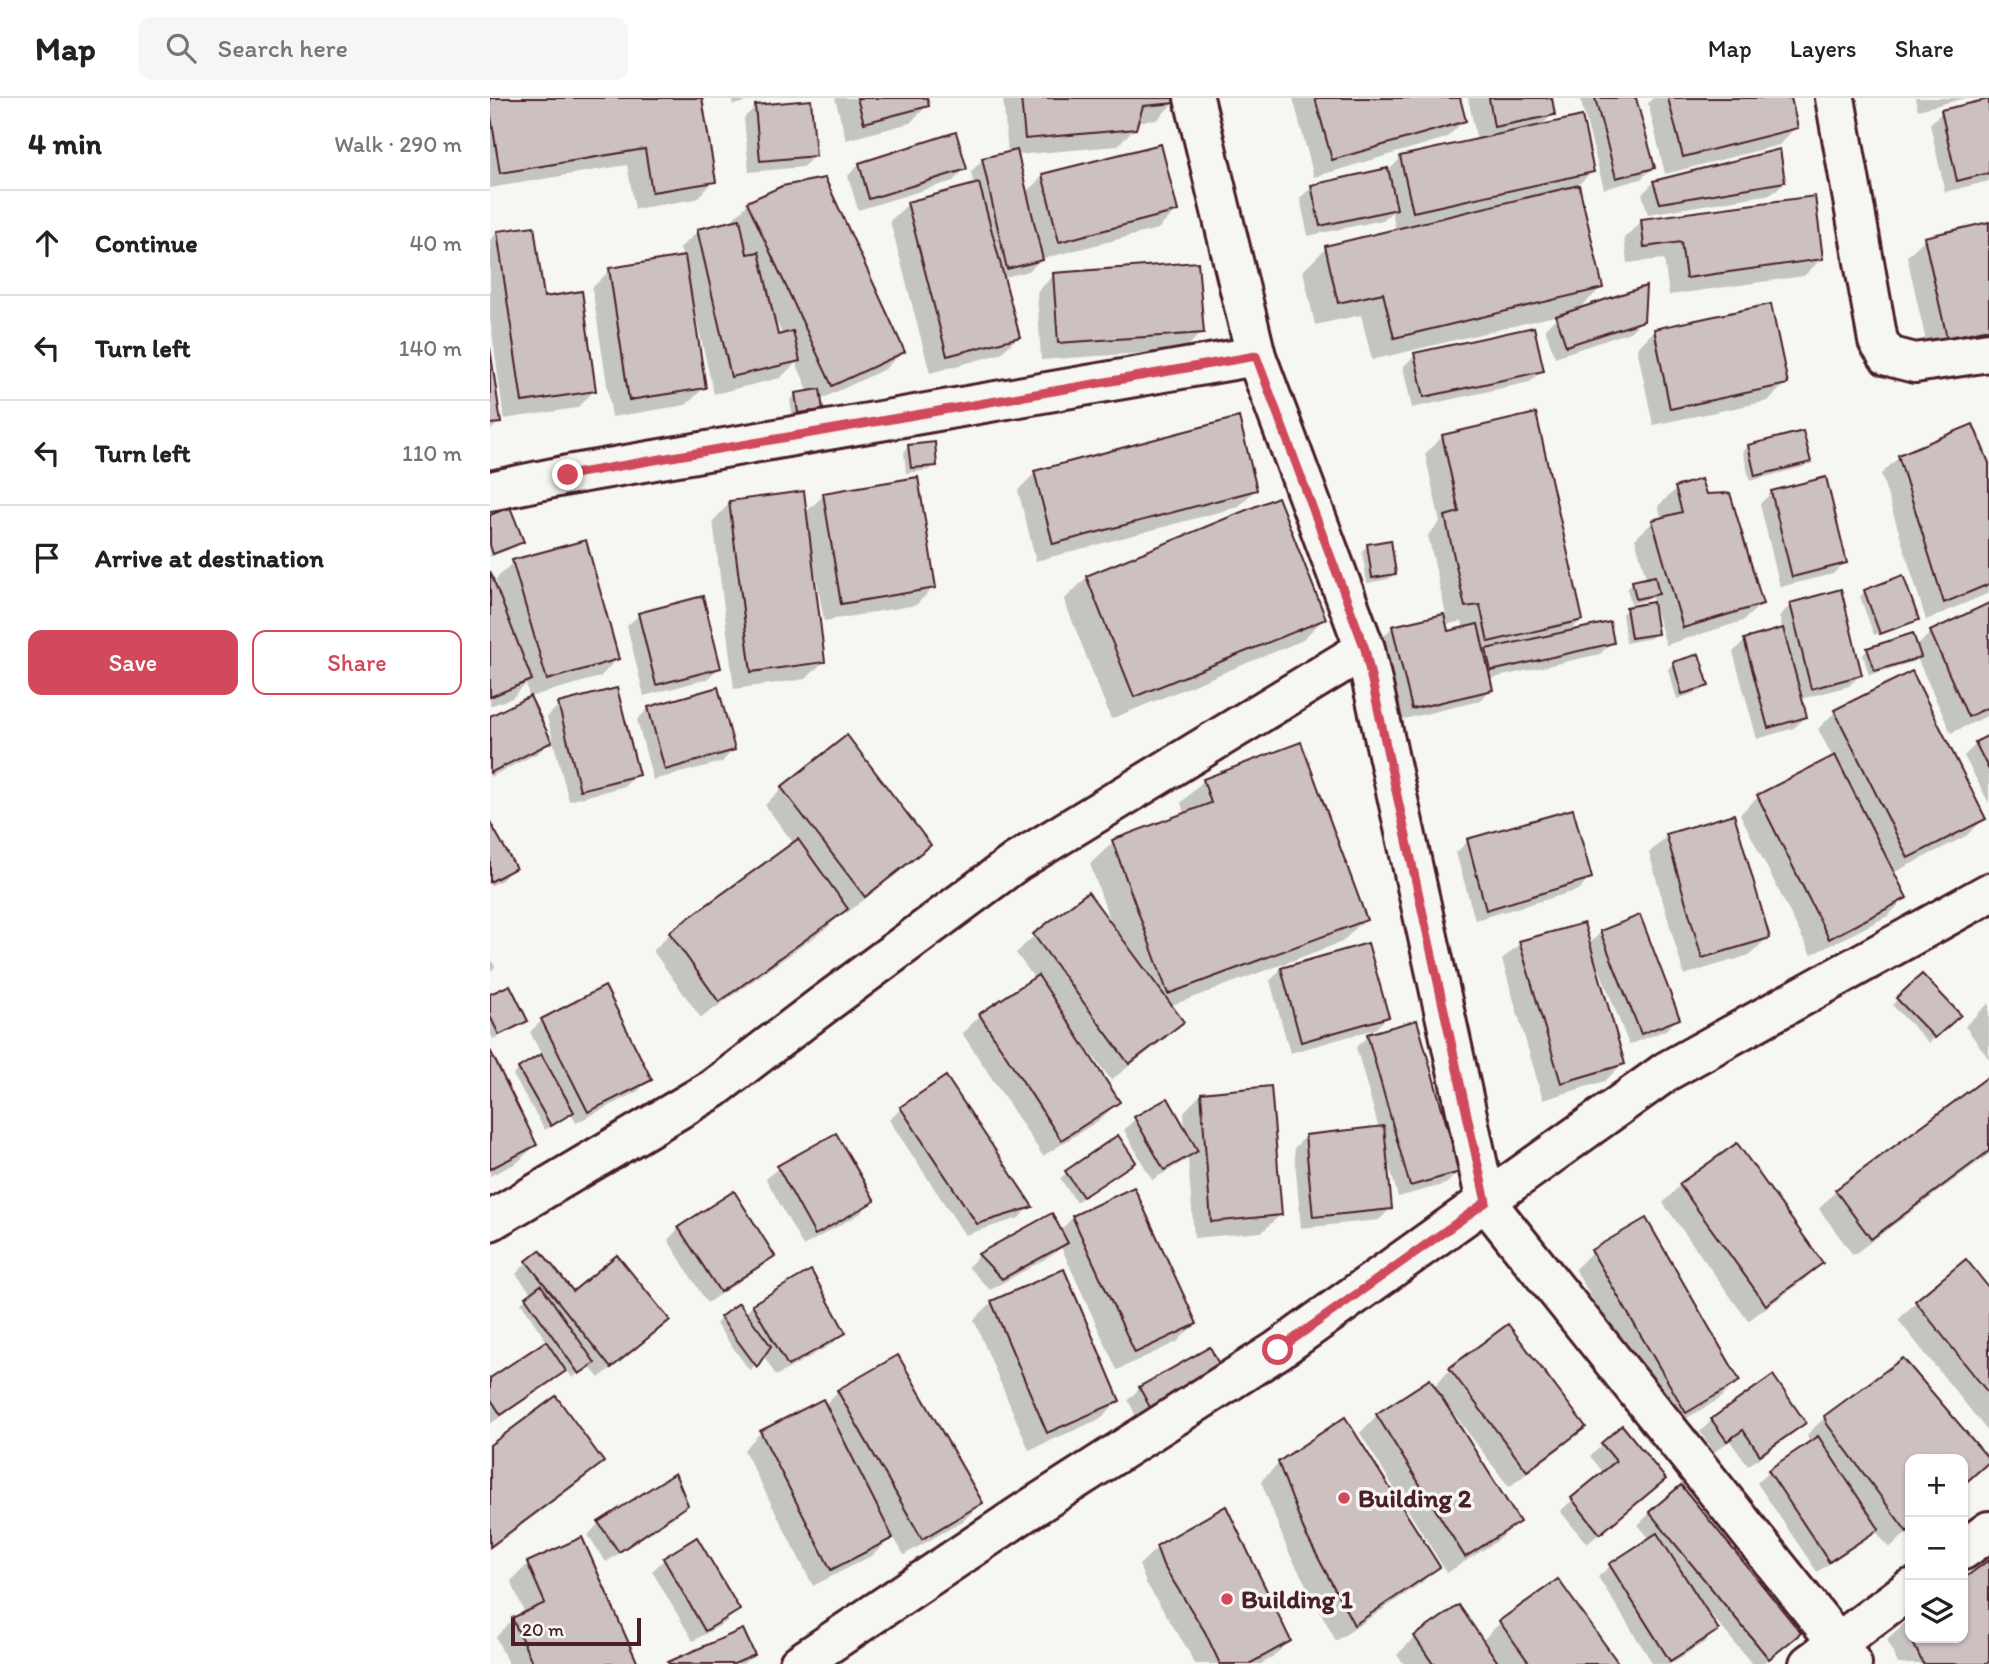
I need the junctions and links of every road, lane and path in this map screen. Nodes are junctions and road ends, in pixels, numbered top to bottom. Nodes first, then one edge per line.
1 (1194, 98) edge
2 (1835, 98) edge
3 (1989, 352) edge
4 (1256, 356) junction
5 (490, 491) edge
6 (1365, 649) junction
7 (1989, 893) edge
8 (1486, 1202) junction
9 (490, 1221) edge
10 (1989, 1531) edge
11 (1968, 1546) edge
12 (1905, 1593) edge
13 (1833, 1657) edge
14 (799, 1664) edge

1 - 4 street
2 - 3 street
4 - 5 street
4 - 6 street
6 - 8 street
6 - 9 street
7 - 8 street
8 - 13 street
8 - 14 street
10 - 11 street
12 - 13 street

